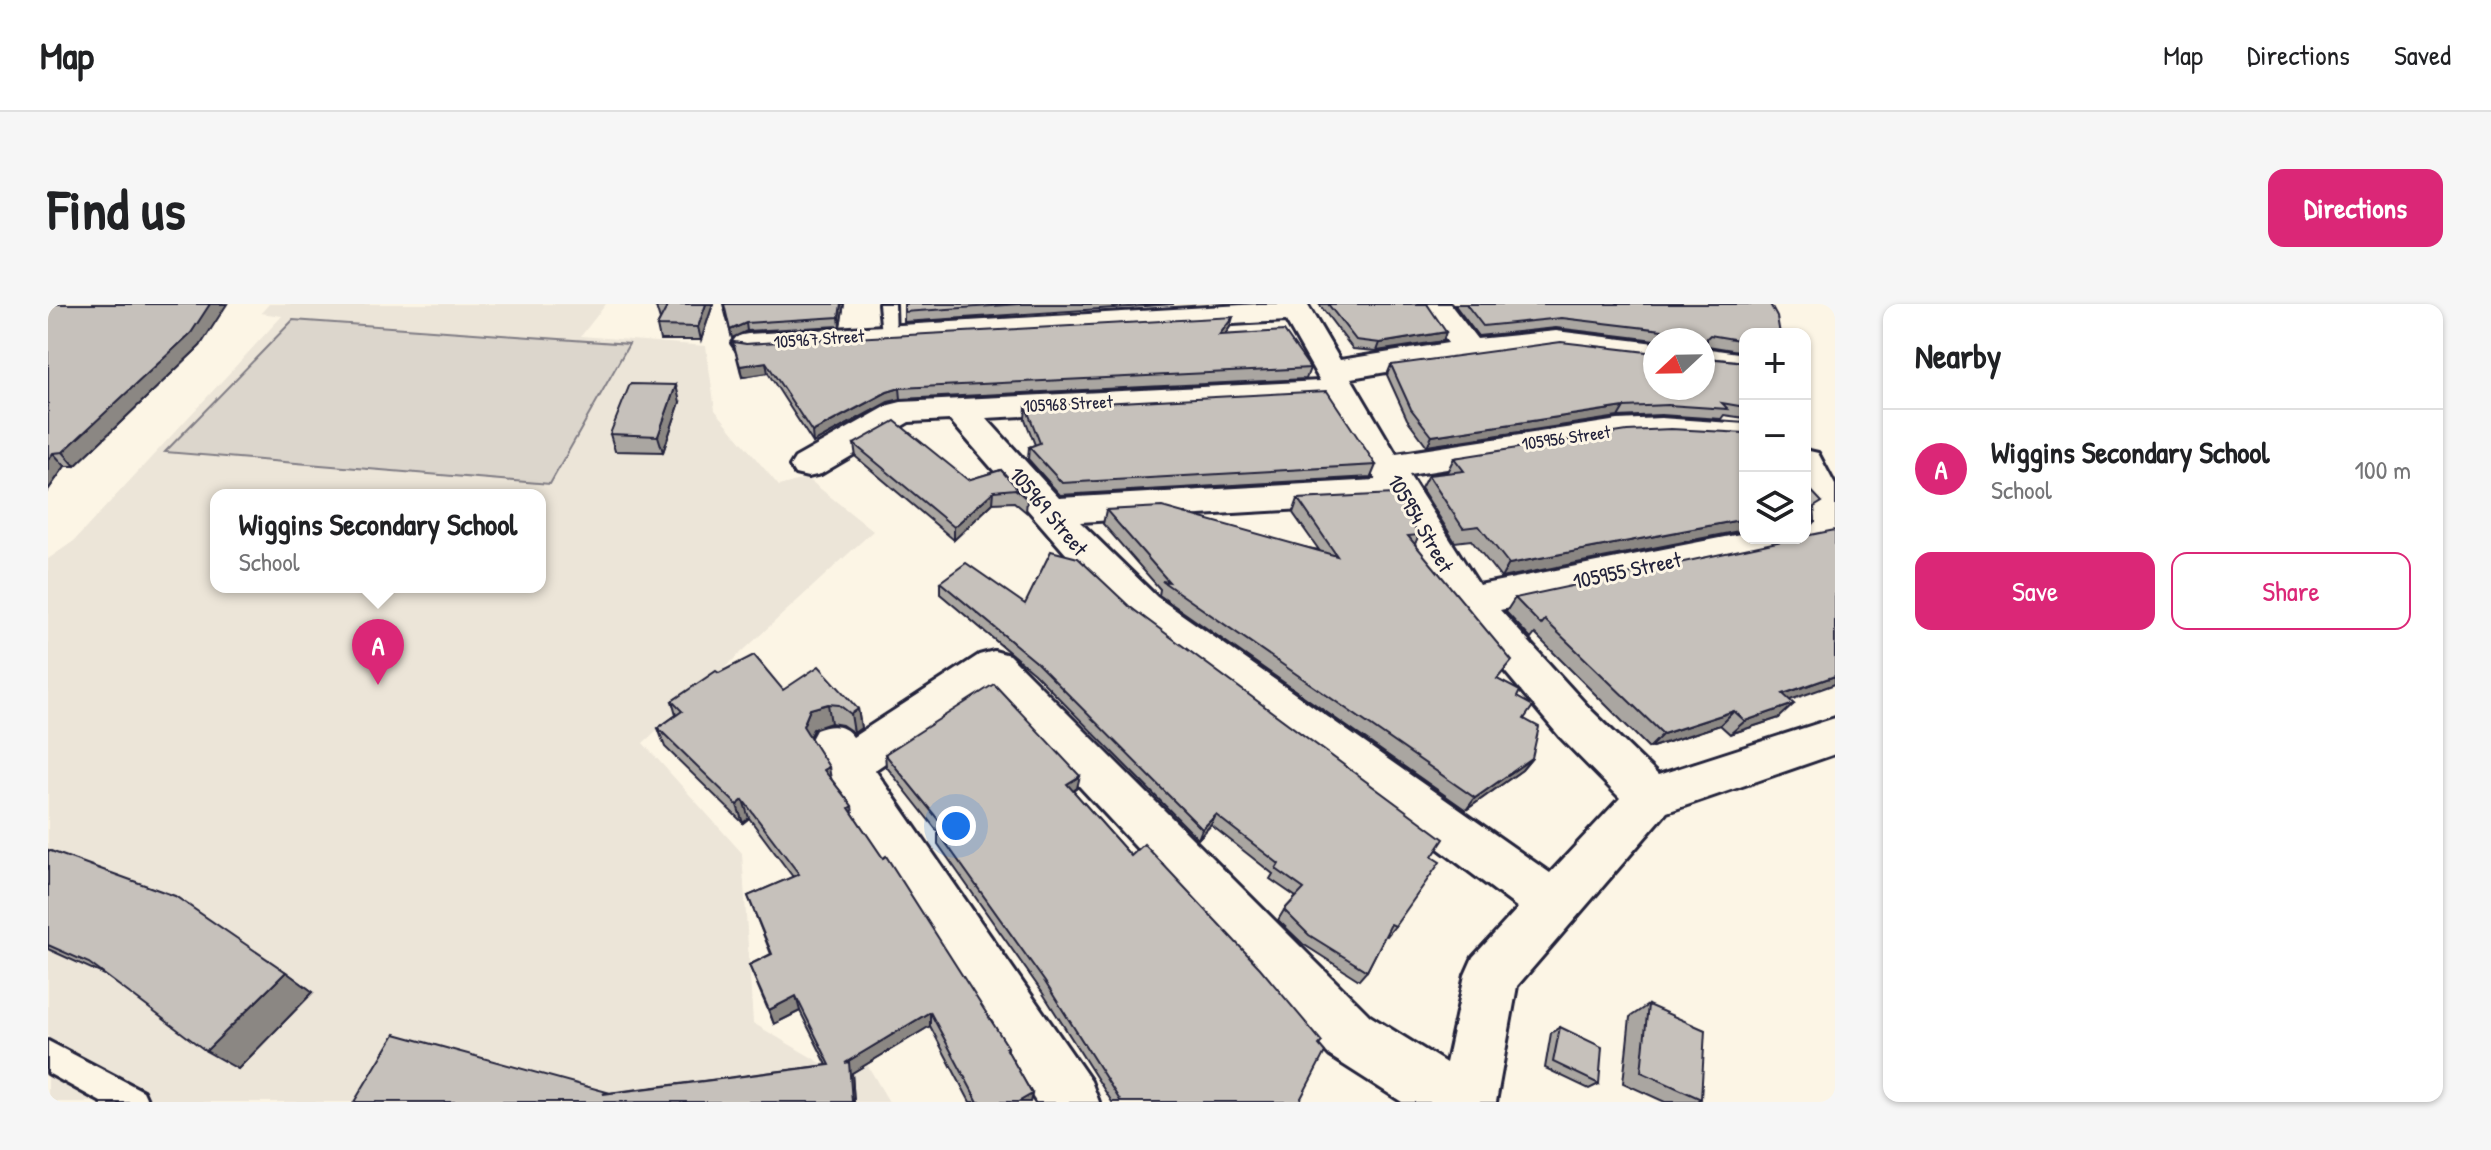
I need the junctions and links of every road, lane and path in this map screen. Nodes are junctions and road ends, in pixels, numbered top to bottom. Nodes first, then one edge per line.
1 (1434, 304) edge
2 (1294, 307) edge
3 (1154, 311) edge
4 (1027, 315) edge
5 (888, 319) edge
6 (748, 343) edge
7 (1469, 349) junction
8 (1643, 349) edge
9 (1715, 359) edge
10 (1739, 362) edge
11 (1338, 380) junction
12 (960, 411) junction
13 (1739, 435) edge
14 (808, 466) dead end
15 (1811, 473) edge
16 (1394, 479) junction
17 (1049, 511) junction
18 (1811, 532) edge
19 (1754, 544) edge
20 (1469, 602) junction
21 (1835, 736) edge
22 (1650, 798) junction
23 (1554, 905) junction
24 (48, 1056) edge
25 (132, 1102) edge
26 (1070, 1102) edge
27 (1455, 1102) edge
28 (1467, 1102) edge

1 - 7 street
2 - 3 street, 105967 Street
2 - 11 street, 105954 Street
3 - 4 street, 105967 Street
4 - 5 street, 105967 Street
5 - 6 street, 105967 Street
7 - 8 street
7 - 11 street
9 - 10 street
11 - 12 street, 105968 Street
11 - 16 street, 105954 Street
12 - 14 street, 105968 Street
12 - 17 street, 105969 Street
13 - 16 street, 105956 Street
15 - 18 street
16 - 17 street
16 - 20 street, 105954 Street
17 - 23 street, 105969 Street
19 - 20 street, 105955 Street
20 - 22 street, 105954 Street
21 - 22 street
22 - 23 street
23 - 28 street
24 - 25 lane
26 - 27 street

